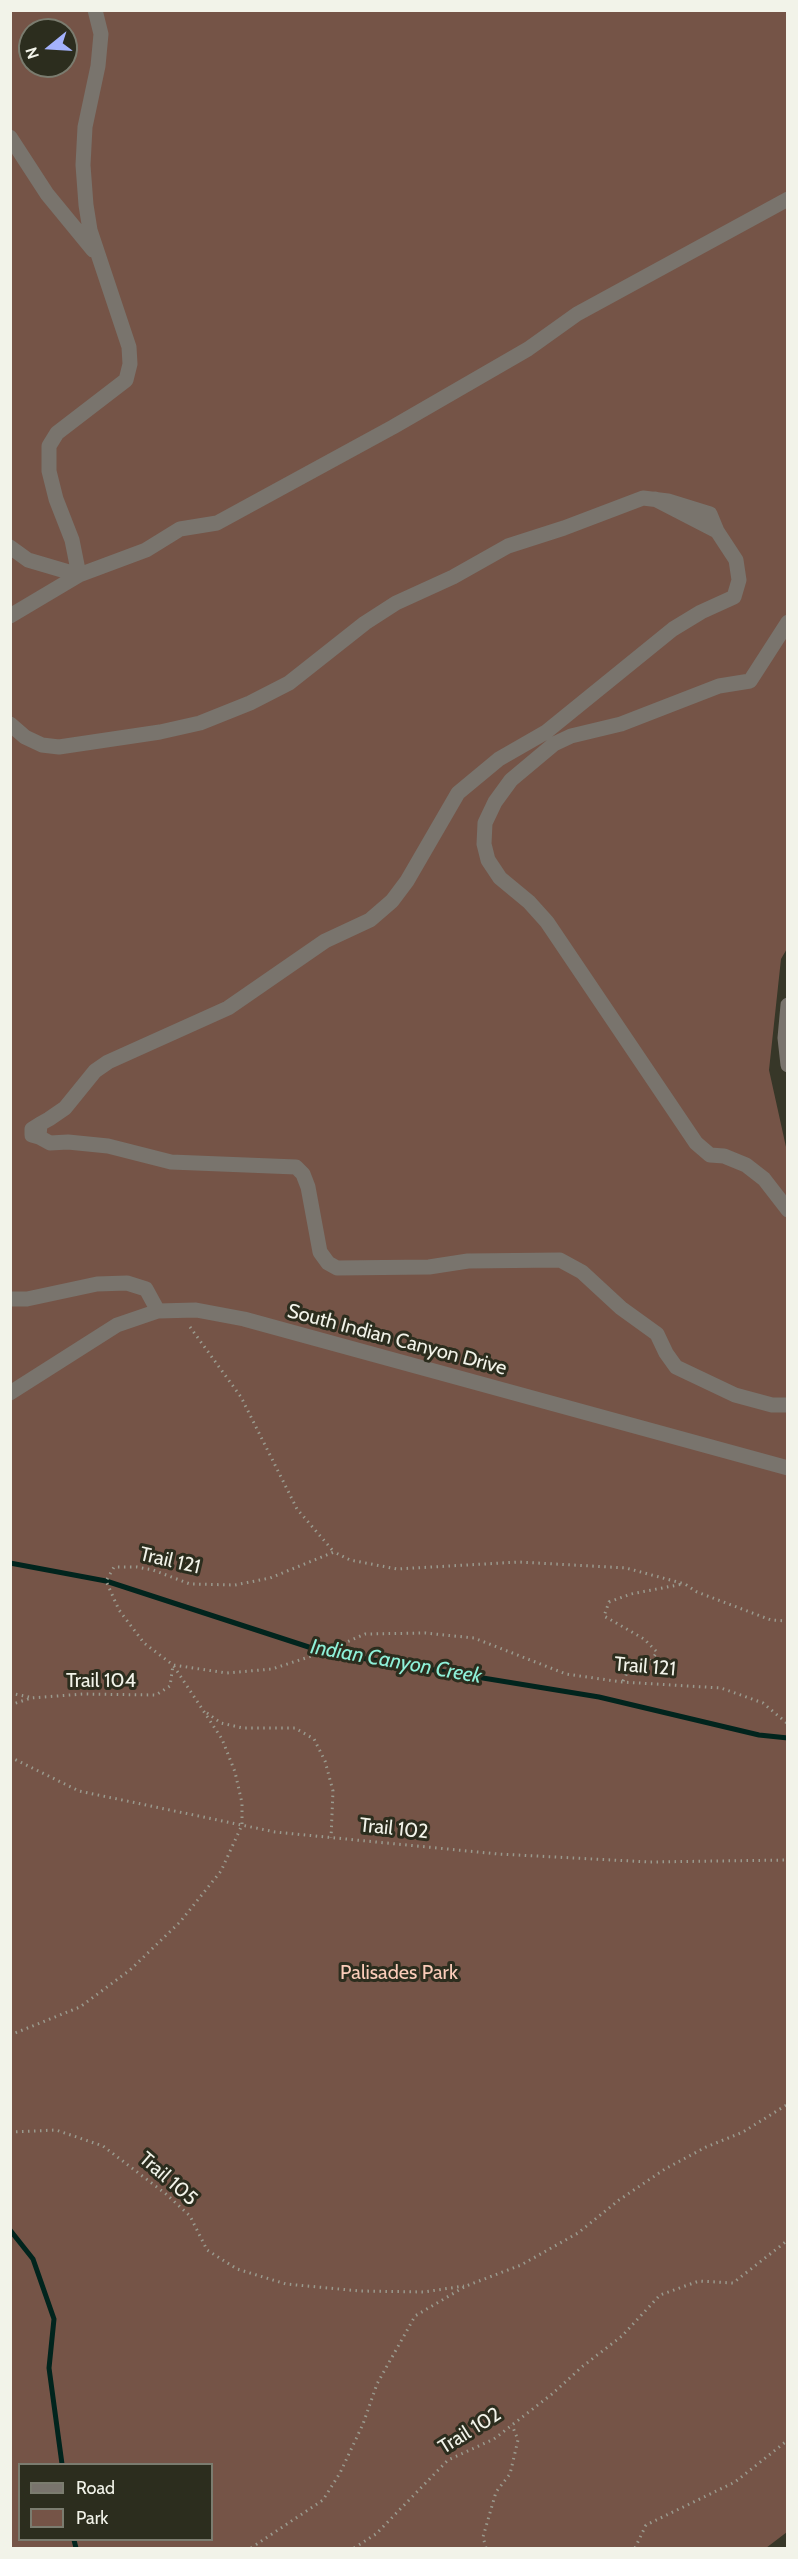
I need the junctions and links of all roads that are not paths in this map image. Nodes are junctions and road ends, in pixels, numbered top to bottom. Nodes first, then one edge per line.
1 (96, 10) edge
2 (10, 137) edge
3 (788, 200) edge
4 (98, 256) junction
5 (10, 547) edge
6 (79, 575) junction
7 (10, 616) edge
8 (788, 622) edge
9 (10, 724) edge
10 (788, 1005) edge
11 (788, 1065) edge
12 (788, 1210) edge
13 (10, 1299) edge
14 (158, 1311) junction
15 (10, 1393) edge
16 (788, 1405) edge
17 (788, 1468) edge

1 - 4 street
2 - 4 street
3 - 6 street
4 - 6 street
5 - 6 street
6 - 7 street
8 - 12 street
9 - 16 street
10 - 11 street
13 - 14 street
14 - 15 street, South Indian Canyon Drive
14 - 17 street, South Indian Canyon Drive

